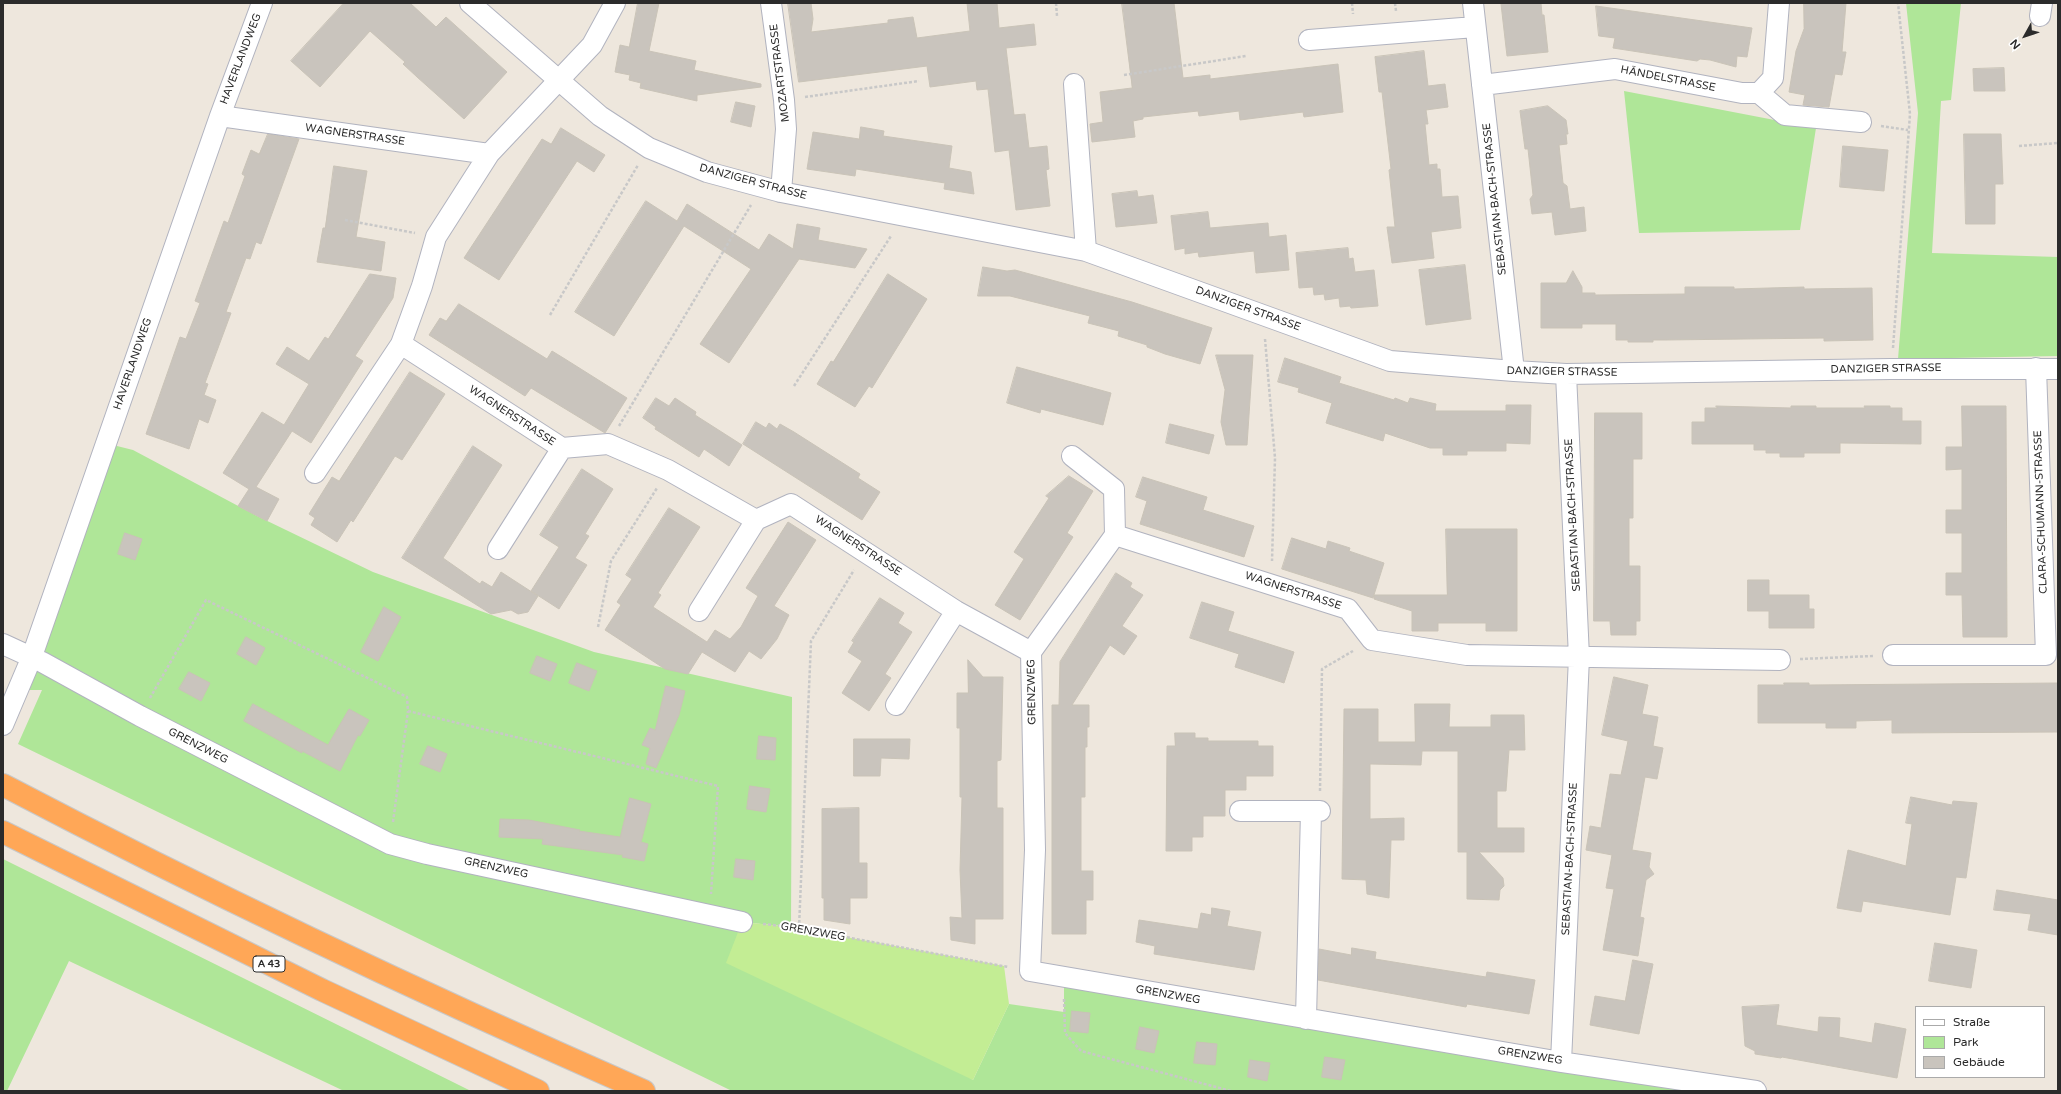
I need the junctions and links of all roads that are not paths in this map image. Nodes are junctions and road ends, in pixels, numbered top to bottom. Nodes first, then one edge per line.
1 (262, 3) edge
2 (470, 3) edge
3 (615, 3) edge
4 (771, 3) edge
5 (1473, 3) edge
6 (1779, 3) edge
7 (1475, 26) junction
8 (1309, 40) dead end
9 (558, 81) junction
10 (1074, 84) dead end
11 (1482, 85) junction
12 (1759, 93) junction
13 (220, 116) junction
14 (1861, 122) road end
15 (489, 154) junction
16 (781, 192) junction
17 (1086, 251) junction
18 (401, 344) junction
19 (2036, 368) junction
20 (2058, 369) edge
21 (1514, 372) junction
22 (1566, 374) junction
23 (562, 448) junction
24 (1072, 456) dead end
25 (315, 473) dead end
26 (756, 520) junction
27 (1116, 535) junction
28 (498, 549) dead end
29 (699, 611) dead end
30 (956, 611) junction
31 (3, 644) edge
32 (1031, 652) junction
33 (1893, 655) road end
34 (2052, 655) edge
35 (1579, 657) junction
36 (31, 658) junction
37 (1780, 660) road end
38 (896, 705) dead end
39 (3, 725) edge
40 (3, 785) edge
41 (1240, 811) dead end
42 (3, 832) edge
43 (742, 922) road end
44 (1306, 1019) junction
45 (1561, 1062) junction
46 (538, 1091) edge
47 (644, 1091) edge
48 (1756, 1091) edge

1 - 13 street, HAVERLANDWEG
2 - 9 street, DANZIGER STRASSE
3 - 9 street
4 - 16 street, MOZARTSTRASSE
5 - 7 street, SEBASTIAN-BACH-STRASSE
6 - 12 street
7 - 8 street
7 - 11 street, SEBASTIAN-BACH-STRASSE
9 - 15 street
9 - 16 street, DANZIGER STRASSE
10 - 17 street
11 - 12 street, HÄNDELSTRASSE
11 - 21 street, SEBASTIAN-BACH-STRASSE
12 - 14 street
13 - 15 street, WAGNERSTRASSE
13 - 36 street, HAVERLANDWEG
15 - 18 street
16 - 17 street, DANZIGER STRASSE
17 - 21 street, DANZIGER STRASSE
18 - 23 street, WAGNERSTRASSE
18 - 25 street
19 - 20 street, DANZIGER STRASSE
19 - 22 street, DANZIGER STRASSE
19 - 34 street, CLARA-SCHUMANN-STRASSE
21 - 22 street, DANZIGER STRASSE
22 - 35 street, SEBASTIAN-BACH-STRASSE
23 - 26 street, WAGNERSTRASSE
23 - 28 street, WAGNERSTRASSE
24 - 27 street
26 - 29 street
26 - 30 street, WAGNERSTRASSE
27 - 32 street
27 - 35 street, WAGNERSTRASSE
30 - 32 street, WAGNERSTRASSE
30 - 38 street
31 - 36 street, GRENZWEG
32 - 44 street, GRENZWEG
33 - 34 street, CLARA-SCHUMANN-STRASSE
35 - 37 street
35 - 45 street, SEBASTIAN-BACH-STRASSE
36 - 39 street, HAVERLANDWEG
36 - 43 street, GRENZWEG
40 - 47 highway
41 - 44 street
42 - 46 highway, A 43
44 - 45 street, GRENZWEG
45 - 48 street, GRENZWEG

